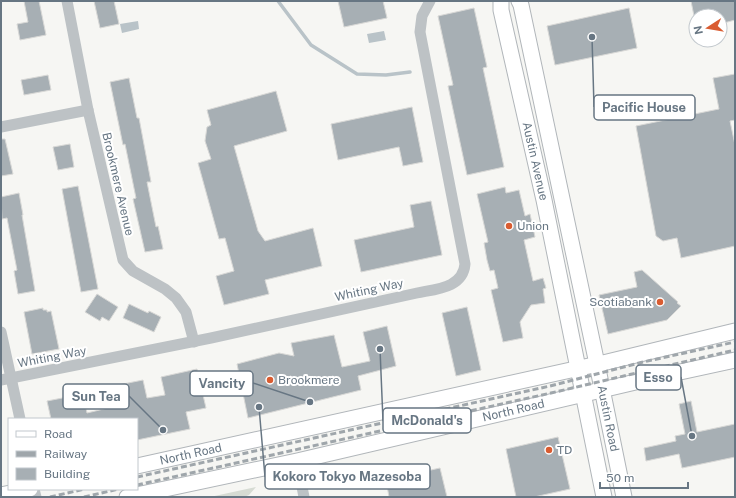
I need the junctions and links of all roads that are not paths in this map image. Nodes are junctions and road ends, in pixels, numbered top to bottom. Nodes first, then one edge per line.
1 (67, 1) edge
2 (430, 1) edge
3 (501, 1) edge
4 (519, 1) edge
5 (88, 110) junction
6 (1, 127) edge
7 (562, 197) junction
8 (544, 200) junction
9 (735, 331) edge
10 (1, 332) edge
11 (194, 342) junction
12 (735, 360) edge
13 (597, 364) junction
14 (577, 368) junction
15 (6, 379) edge
16 (602, 390) junction
17 (582, 394) junction
18 (20, 418) edge
19 (297, 461) junction
20 (138, 466) edge
21 (25, 490) edge
22 (1, 495) edge
23 (127, 497) edge
24 (304, 497) edge
25 (604, 497) edge
26 (624, 497) edge

1 - 5 street, Brookmere Avenue
2 - 11 street, Whiting Way
3 - 8 main road, Austin Avenue
4 - 7 main road, Austin Avenue
5 - 6 street
5 - 11 street, Brookmere Avenue
7 - 8 main road
7 - 13 main road, Austin Avenue
8 - 14 main road, Austin Avenue
9 - 13 main road, North Road
10 - 15 street
11 - 15 street, Whiting Way
12 - 16 main road, North Road
13 - 14 main road, North Road
13 - 16 main road, Austin Road
14 - 17 main road, Austin Road
14 - 20 main road, North Road
15 - 18 street
16 - 17 main road, North Road
16 - 26 main road, Austin Road
17 - 19 main road, North Road
17 - 25 main road, Austin Road
19 - 23 main road, North Road
19 - 24 street
21 - 22 main road

